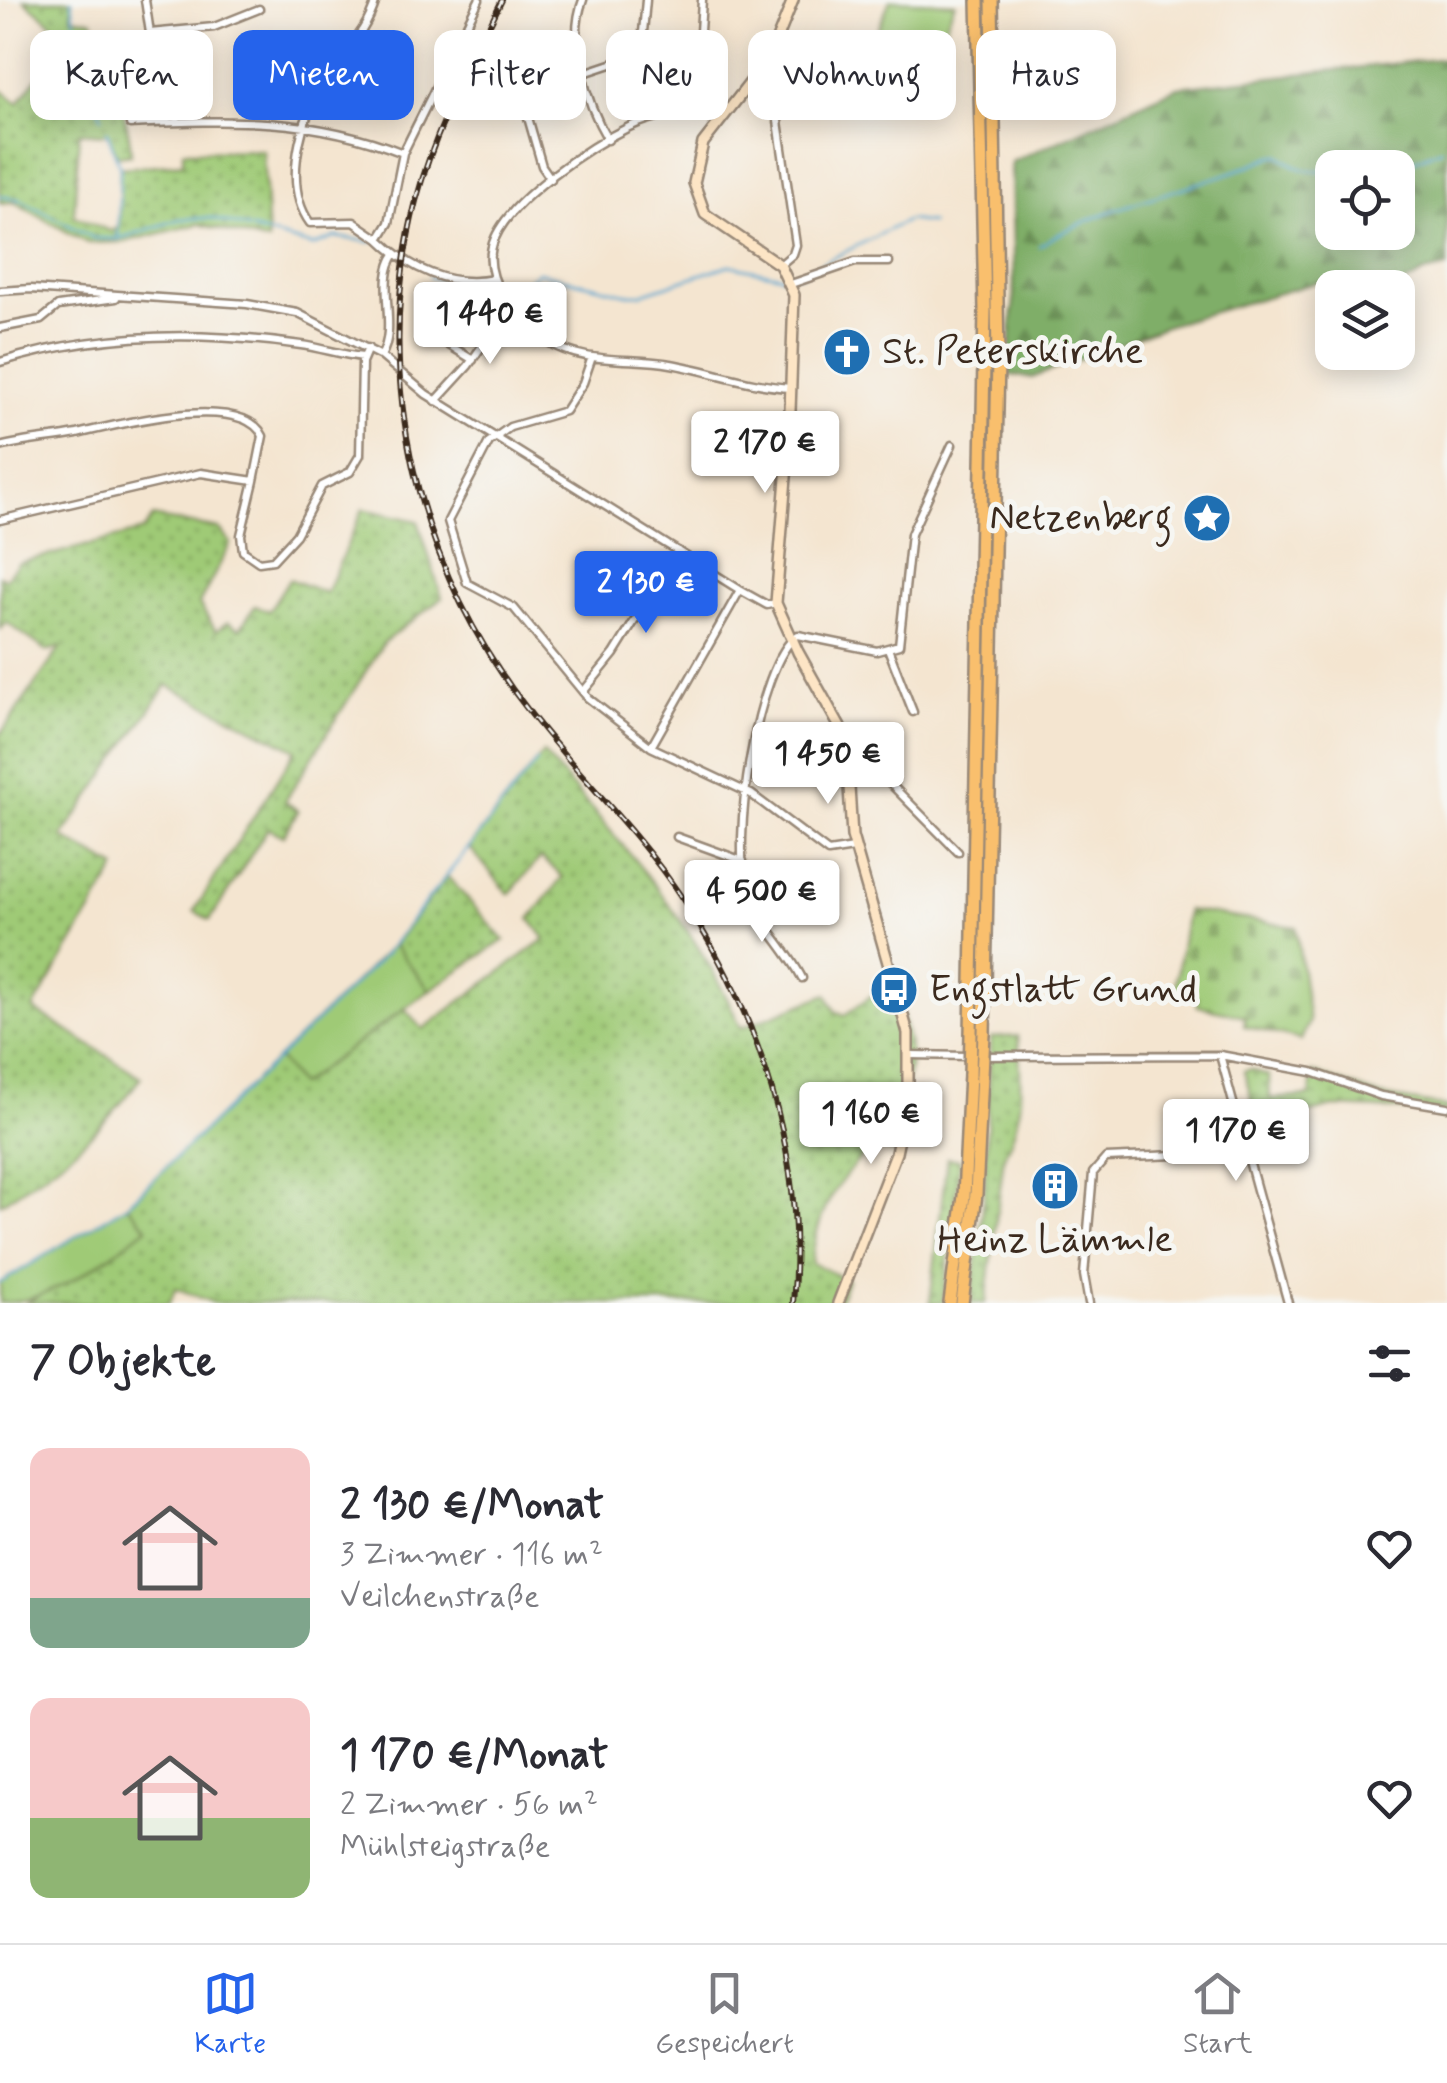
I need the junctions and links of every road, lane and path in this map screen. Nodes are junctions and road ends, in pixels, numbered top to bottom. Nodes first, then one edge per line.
1 (145, 0) edge
2 (376, 0) edge
3 (478, 0) edge
4 (583, 0) edge
5 (646, 0) edge
6 (702, 0) edge
7 (793, 0) edge
8 (978, 0) edge
9 (992, 0) edge
10 (259, 9) dead end
11 (149, 30) edge
12 (182, 30) edge
13 (577, 30) edge
14 (700, 30) edge
15 (783, 30) edge
16 (586, 73) edge
17 (586, 80) edge
18 (748, 84) edge
19 (728, 111) edge
20 (528, 120) edge
21 (650, 120) edge
22 (722, 120) edge
23 (778, 120) edge
24 (178, 122) joint
25 (130, 124) dead end
26 (304, 124) junction
27 (608, 140) junction
28 (402, 153) junction
29 (551, 179) junction
30 (379, 239) junction
31 (395, 254) junction
32 (889, 262) dead end
33 (782, 268) junction
34 (495, 282) junction
35 (791, 284) junction
36 (0, 291) edge
37 (118, 297) junction
38 (510, 306) junction
39 (0, 328) edge
40 (422, 328) dead end
41 (368, 348) junction
42 (381, 356) junction
43 (363, 357) junction
44 (592, 357) junction
45 (473, 360) junction
46 (0, 362) edge
47 (791, 388) junction
48 (436, 401) junction
49 (496, 436) junction
50 (952, 444) dead end
51 (0, 447) edge
52 (254, 481) junction
53 (0, 520) edge
54 (678, 551) junction
55 (740, 590) junction
56 (776, 603) junction
57 (791, 639) junction
58 (889, 650) junction
59 (582, 692) junction
60 (913, 712) dead end
61 (651, 747) junction
62 (847, 752) junction
63 (743, 790) junction
64 (678, 837) dead end
65 (854, 848) junction
66 (958, 852) dead end
67 (743, 861) junction
68 (802, 978) dead end
69 (978, 1034) junction
70 (910, 1055) junction
71 (1220, 1055) junction
72 (976, 1074) junction
73 (1447, 1106) edge
74 (1246, 1152) junction
75 (838, 1303) edge
76 (950, 1303) edge
77 (962, 1303) edge
78 (1089, 1303) edge
79 (1288, 1303) edge

1 - 11 street
2 - 26 street
3 - 28 street
4 - 13 street
5 - 16 street
6 - 14 street
7 - 15 street
8 - 69 highway
9 - 69 highway
10 - 12 street
17 - 27 street
18 - 19 street
20 - 29 street
21 - 27 street
22 - 33 street
23 - 33 street
24 - 25 street
24 - 26 street
26 - 28 street
26 - 30 street
27 - 29 street
28 - 30 street
29 - 34 street
30 - 31 street
31 - 34 street
31 - 42 street
32 - 35 street
33 - 35 street
34 - 38 street
35 - 47 street
36 - 37 street
37 - 39 street
37 - 41 street
38 - 44 street
38 - 45 street
40 - 45 street
41 - 42 street
41 - 43 street
42 - 48 street
43 - 46 street
43 - 52 street
44 - 47 street
44 - 49 street
45 - 48 street
47 - 56 street
48 - 49 street
49 - 54 street
49 - 59 street
50 - 58 street
51 - 52 street
52 - 53 street
54 - 55 street
54 - 59 street
55 - 56 street
55 - 61 street
56 - 57 street
57 - 58 street
57 - 62 street
57 - 63 street
58 - 60 street
59 - 61 street
61 - 63 street
62 - 65 street
62 - 66 street
63 - 65 street
63 - 67 street
64 - 67 street
65 - 70 street
67 - 68 street
69 - 72 highway, bridge
70 - 71 street
70 - 75 street
71 - 73 street
71 - 74 street
72 - 76 highway
72 - 77 highway
74 - 78 street
74 - 79 street

